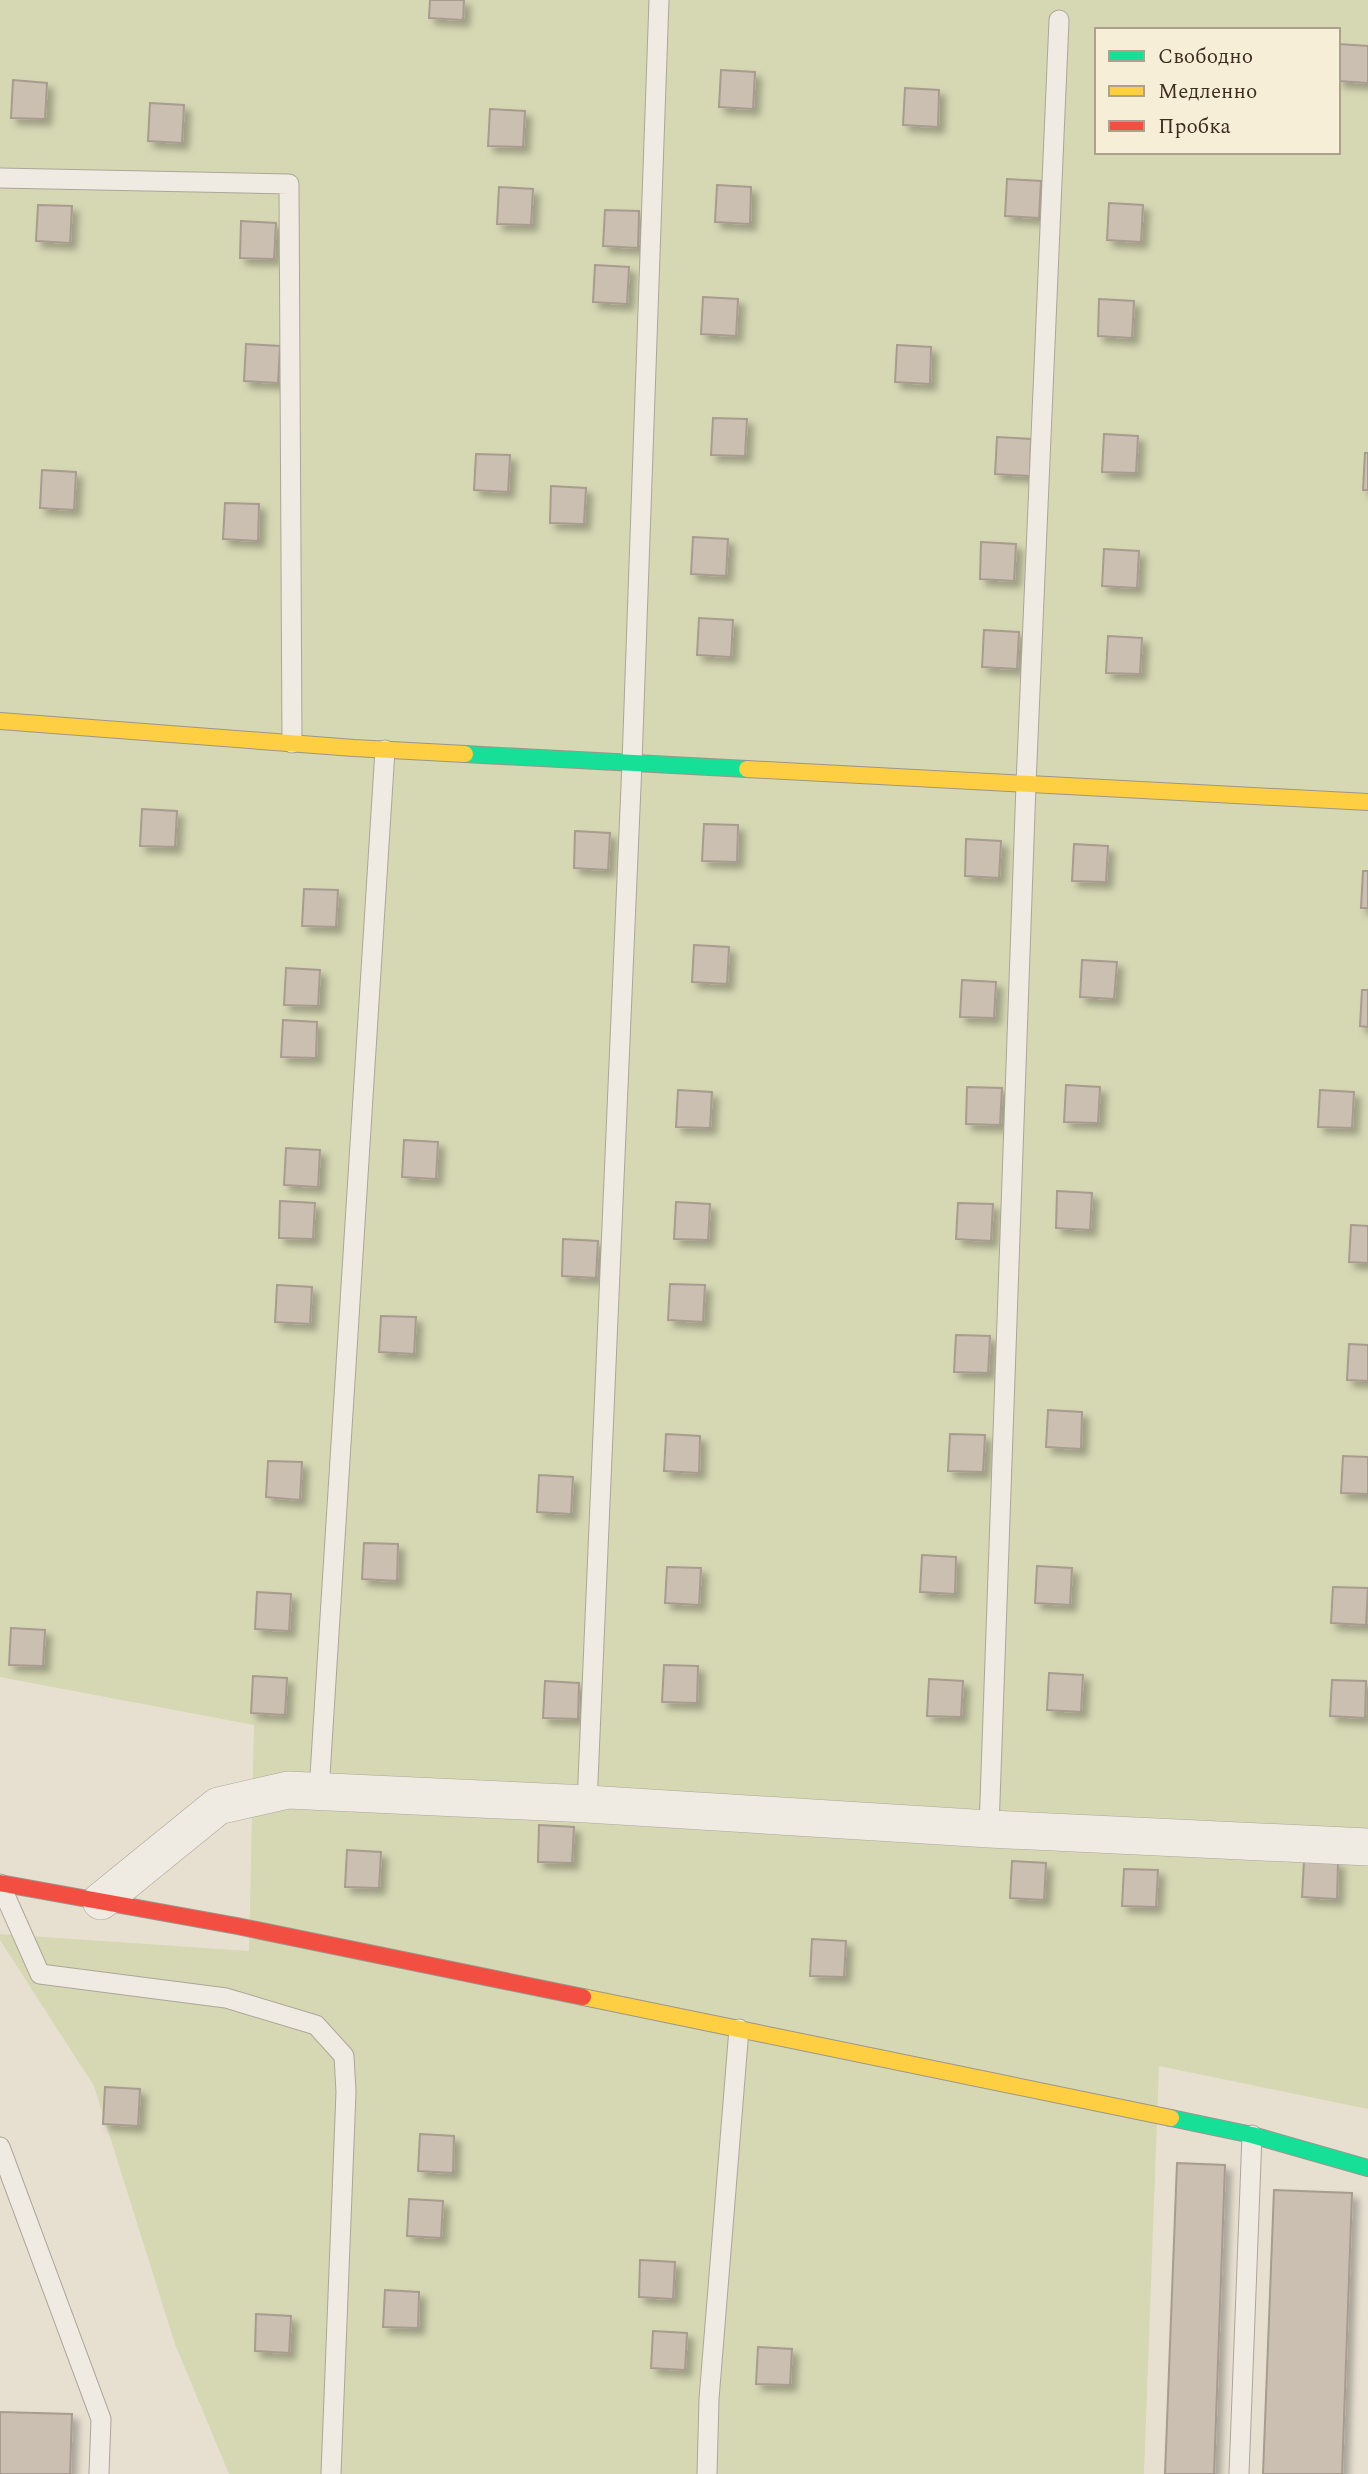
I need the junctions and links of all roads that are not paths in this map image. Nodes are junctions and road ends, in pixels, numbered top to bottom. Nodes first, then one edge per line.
1 (659, 0) edge
2 (1059, 20) dead end
3 (0, 178) edge
4 (0, 721) edge
5 (292, 743) junction
6 (385, 750) junction
7 (632, 763) junction
8 (1026, 784) junction
9 (1368, 802) edge
10 (319, 1791) junction
11 (587, 1804) junction
12 (989, 1829) junction
13 (1368, 1847) edge
14 (0, 1883) edge
15 (101, 1901) junction
16 (739, 2029) junction
17 (1252, 2135) junction
18 (0, 2147) edge
19 (1368, 2168) edge
20 (99, 2474) edge
21 (331, 2474) edge
22 (707, 2474) edge
23 (1239, 2474) edge

1 - 7 lane
2 - 8 lane
3 - 5 lane
4 - 5 street
5 - 6 street
6 - 7 street
6 - 10 lane
7 - 8 street
7 - 11 lane
8 - 9 street
8 - 12 lane
10 - 11 street
10 - 15 street
11 - 12 street
12 - 13 street
14 - 15 street
14 - 21 lane
15 - 16 street
16 - 17 street
16 - 22 lane
17 - 19 street
17 - 23 lane
18 - 20 lane

